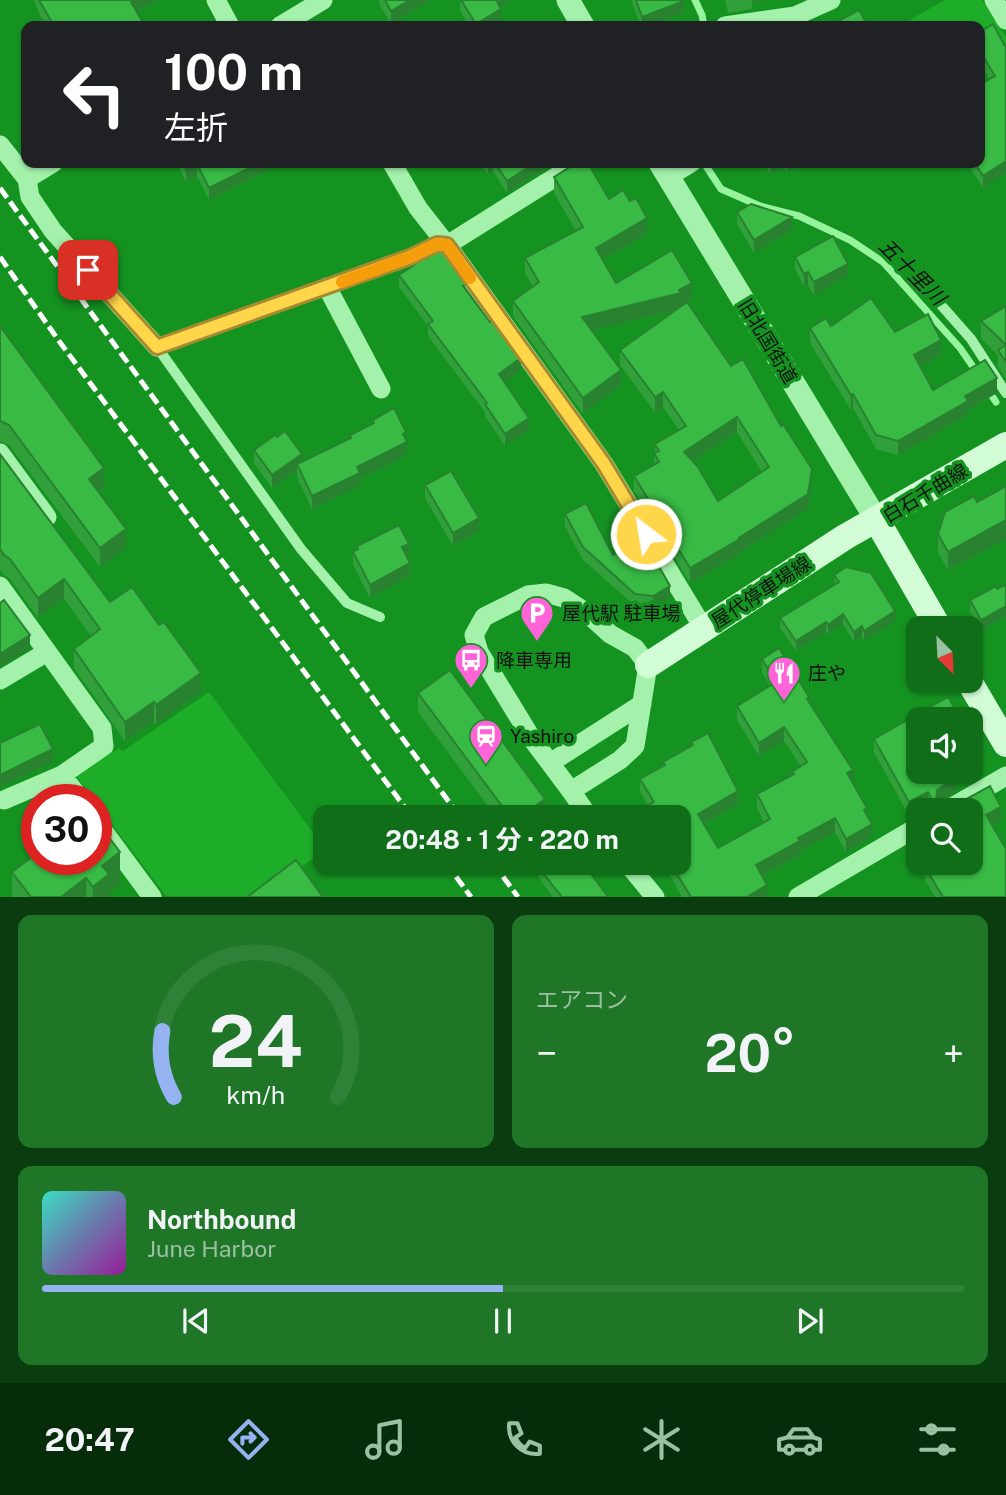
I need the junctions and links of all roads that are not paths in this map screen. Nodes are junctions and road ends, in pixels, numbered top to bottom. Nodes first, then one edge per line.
1 (216, 0) edge
2 (568, 0) edge
3 (831, 0) edge
4 (994, 0) edge
5 (318, 3) edge
6 (1006, 20) edge
7 (227, 21) edge
8 (288, 21) edge
9 (320, 21) edge
10 (580, 21) edge
11 (798, 21) edge
12 (0, 145) edge
13 (45, 168) edge
14 (395, 168) edge
15 (570, 168) edge
16 (664, 170) edge
17 (27, 179) junction
18 (447, 245) junction
19 (327, 287) junction
20 (941, 305) dead end
21 (157, 347) junction
22 (381, 389) dead end
23 (1006, 393) edge
24 (1006, 445) edge
25 (0, 453) edge
26 (876, 519) junction
27 (57, 530) edge
28 (0, 586) edge
29 (932, 616) edge
30 (380, 617) dead end
31 (704, 629) junction
32 (47, 652) junction
33 (648, 665) junction
34 (0, 680) edge
35 (976, 693) edge
36 (642, 704) junction
37 (1006, 744) edge
38 (550, 763) junction
39 (62, 775) junction
40 (1006, 776) edge
41 (68, 784) edge
42 (571, 791) junction
43 (968, 798) edge
44 (4, 800) dead end
45 (581, 805) edge
46 (906, 834) edge
47 (112, 843) edge
48 (637, 875) edge
49 (152, 897) edge
50 (655, 897) edge
51 (798, 897) edge

1 - 7 street
2 - 10 street
3 - 11 street
4 - 6 street
5 - 8 street
5 - 9 street
12 - 17 street
13 - 17 street
14 - 18 street
15 - 18 street
16 - 26 street, 旧北国街道
17 - 21 street
18 - 19 lane
18 - 31 street
19 - 21 lane
19 - 22 street
20 - 23 lane
21 - 30 lane
24 - 26 main road, 白石千曲線
25 - 27 street
26 - 29 main road, 白石千曲線
26 - 31 main road, 屋代停車場線
28 - 32 street
31 - 33 main road, 屋代停車場線
32 - 34 street
32 - 39 street
33 - 36 street
33 - 38 street
35 - 37 main road
36 - 38 street
36 - 42 street
38 - 42 street
39 - 41 street
39 - 44 street
40 - 43 street
42 - 45 street
46 - 51 street
47 - 49 street
48 - 50 street

